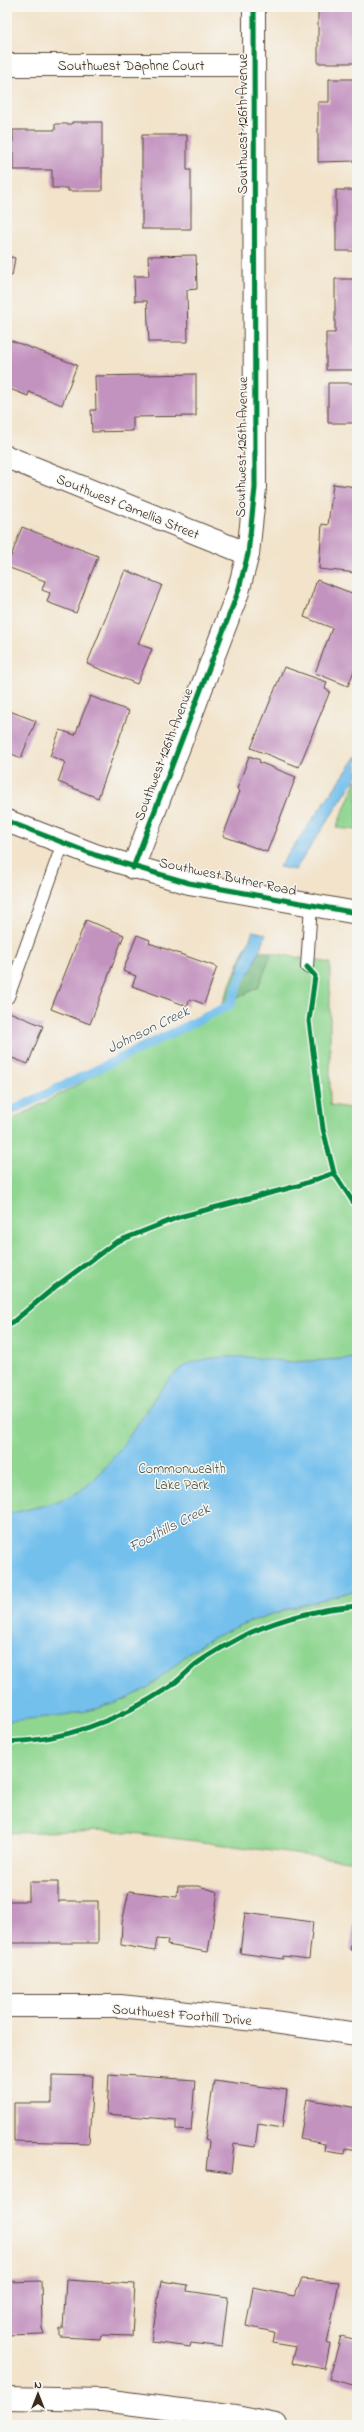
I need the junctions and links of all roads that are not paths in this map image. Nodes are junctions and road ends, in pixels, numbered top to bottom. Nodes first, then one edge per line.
1 (254, 7) edge
2 (7, 65) edge
3 (254, 65) junction
4 (7, 457) edge
5 (248, 554) junction
6 (7, 820) edge
7 (63, 842) junction
8 (133, 868) junction
9 (311, 905) junction
10 (357, 913) edge
11 (307, 967) dead end
12 (8, 998) dead end
13 (7, 2006) edge
14 (357, 2034) edge
15 (7, 2398) edge
16 (276, 2425) edge

1 - 3 street, Southwest 126th Avenue
2 - 3 street, Southwest Daphne Court
3 - 5 street, Southwest 126th Avenue
4 - 5 street, Southwest Camellia Street
5 - 8 street, Southwest 126th Avenue
6 - 7 street, Southwest Butner Road
7 - 8 street, Southwest Butner Road
7 - 12 lane
8 - 9 street, Southwest Butner Road
9 - 10 street, Southwest Butner Road
9 - 11 lane
13 - 14 street, Southwest Foothill Drive
15 - 16 street

